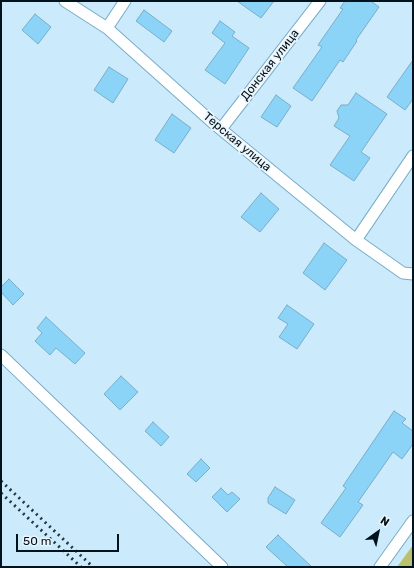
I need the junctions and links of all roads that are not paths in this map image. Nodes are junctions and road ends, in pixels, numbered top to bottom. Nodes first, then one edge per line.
1 (66, 1) edge
2 (125, 1) edge
3 (320, 1) edge
4 (107, 28) junction
5 (221, 129) junction
6 (413, 156) edge
7 (356, 240) junction
8 (413, 274) edge
9 (1, 355) edge
10 (413, 521) edge
11 (222, 567) edge
12 (380, 567) edge

1 - 4 street, Терская улица
2 - 4 street
3 - 5 street, Донская улица
4 - 5 street, Терская улица
5 - 7 street, Терская улица
6 - 7 street
7 - 8 street, Терская улица
9 - 11 street
10 - 12 street

